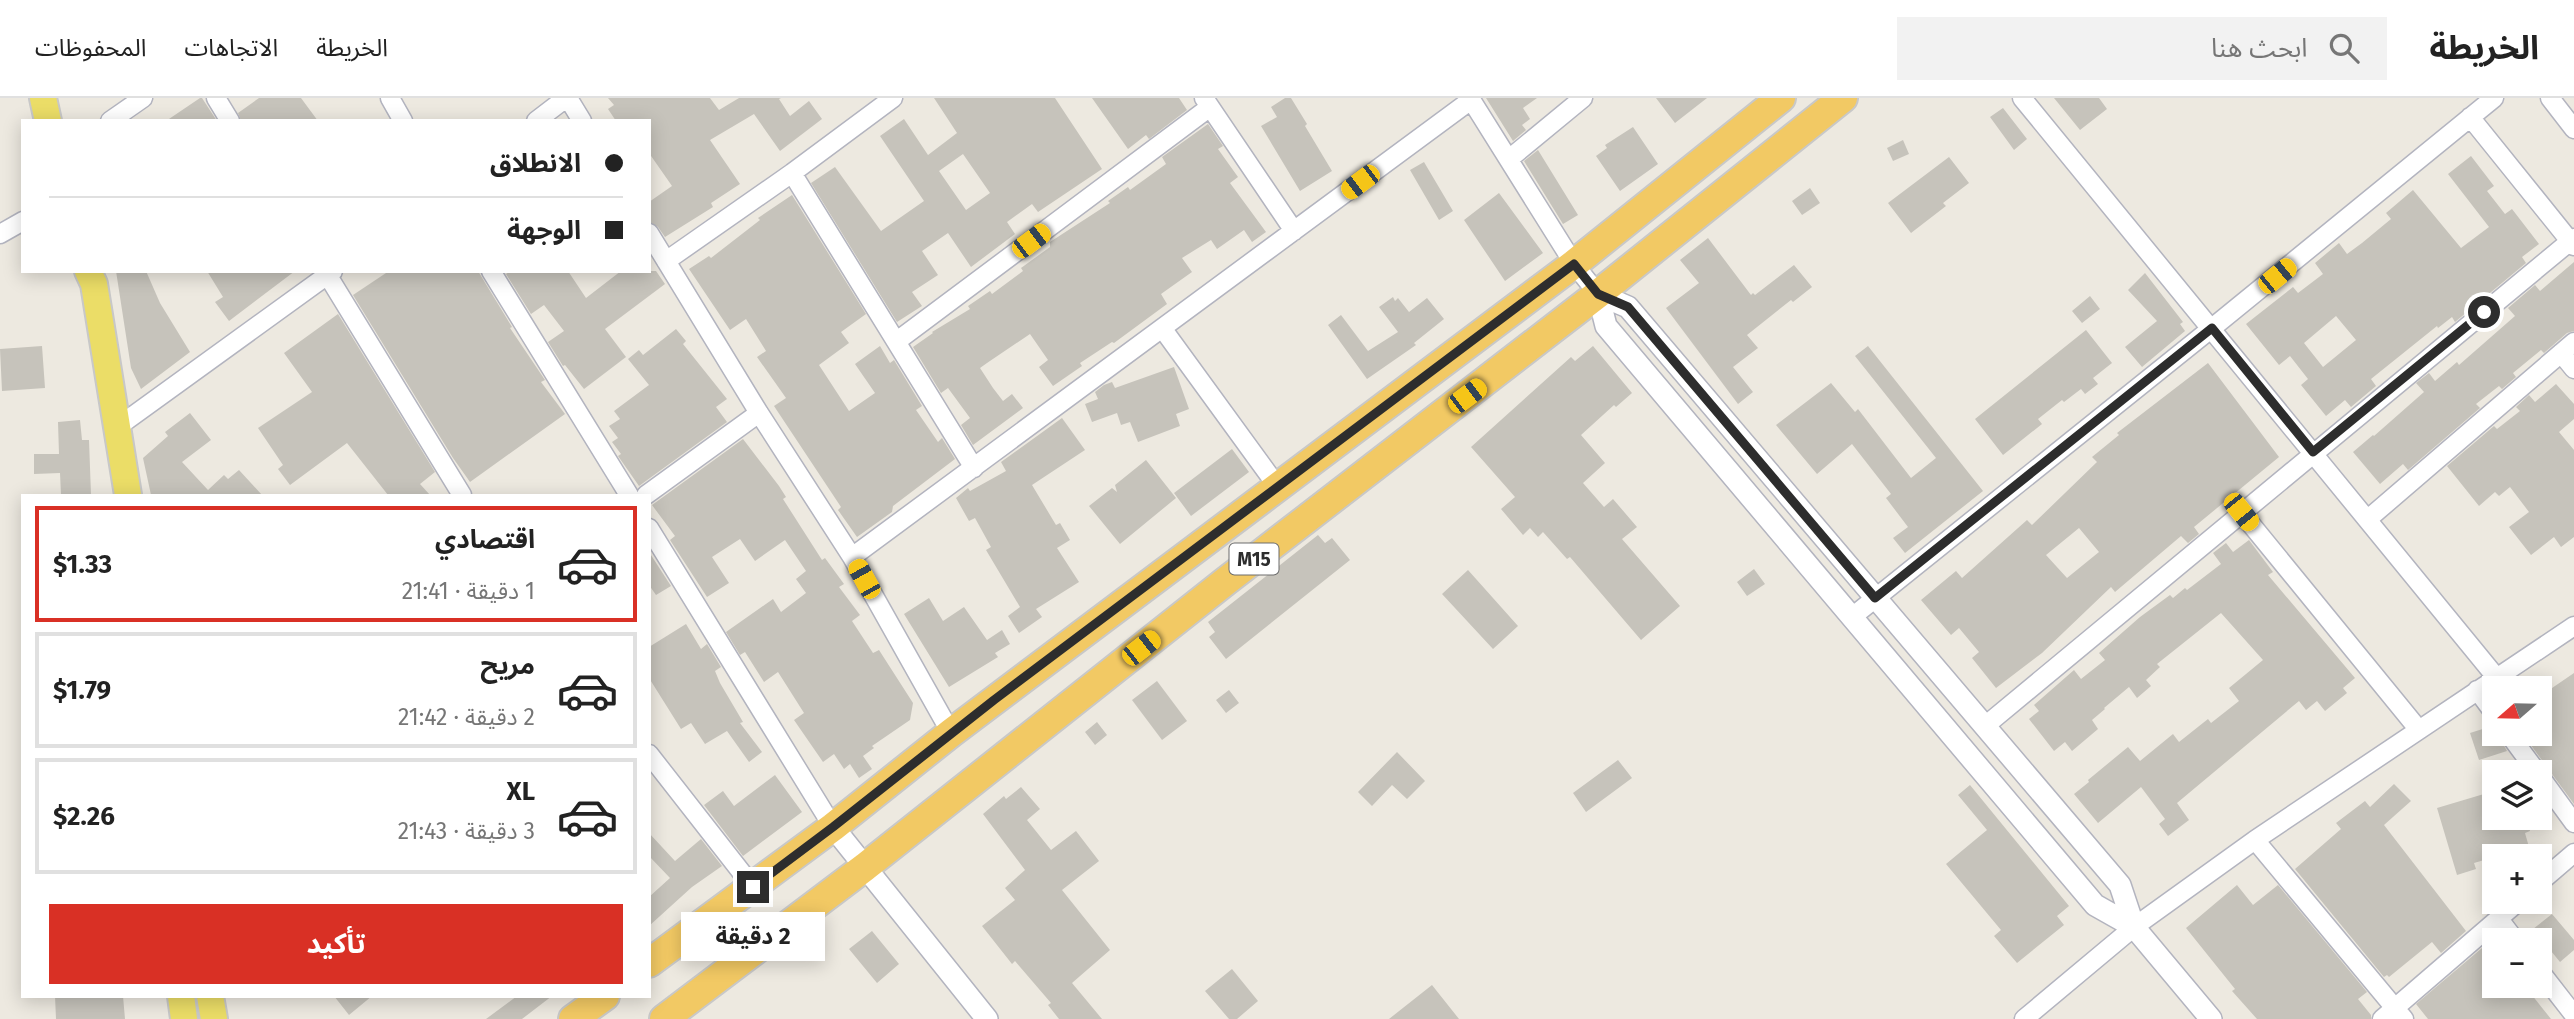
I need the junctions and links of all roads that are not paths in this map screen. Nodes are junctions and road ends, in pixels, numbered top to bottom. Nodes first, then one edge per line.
1 (43, 98) edge
2 (143, 98) edge
3 (216, 98) edge
4 (390, 98) edge
5 (567, 98) edge
6 (892, 98) edge
7 (1583, 98) edge
8 (1780, 98) edge
9 (1843, 98) edge
10 (2022, 98) edge
11 (2494, 98) edge
12 (2550, 98) edge
13 (1470, 99) edge
14 (1207, 103) edge
15 (2470, 117) junction
16 (48, 119) edge
17 (113, 119) edge
18 (229, 119) edge
19 (401, 119) edge
20 (539, 119) edge
21 (581, 119) edge
22 (2574, 129) edge
23 (1509, 159) junction
24 (792, 173) junction
25 (21, 221) edge
26 (1294, 231) junction
27 (0, 234) edge
28 (651, 236) edge
29 (2573, 242) edge
30 (666, 261) junction
31 (1574, 264) junction
32 (76, 273) edge
33 (89, 273) edge
34 (328, 273) edge
35 (492, 273) edge
36 (1598, 294) junction
37 (1162, 328) junction
38 (2212, 328) junction
39 (897, 341) junction
40 (2567, 348) edge
41 (2574, 369) edge
42 (759, 413) junction
43 (114, 444) junction
44 (2313, 452) junction
45 (974, 468) junction
46 (1277, 486) junction
47 (111, 494) edge
48 (128, 494) edge
49 (461, 494) edge
50 (628, 494) edge
51 (647, 494) edge
52 (2241, 512) junction
53 (2368, 519) junction
54 (651, 531) edge
55 (852, 556) junction
56 (1875, 598) junction
57 (1852, 617) junction
58 (2574, 626) edge
59 (2496, 676) edge
60 (2499, 676) edge
61 (2482, 688) edge
62 (2477, 691) junction
63 (2482, 697) edge
64 (1985, 726) junction
65 (2418, 730) junction
66 (951, 733) junction
67 (651, 757) edge
68 (2552, 793) edge
69 (2574, 823) edge
70 (833, 827) junction
71 (2255, 840) junction
72 (2574, 853) edge
73 (865, 867) junction
74 (2552, 872) edge
75 (753, 887) junction
76 (2504, 914) edge
77 (2498, 919) junction
78 (2134, 927) junction
79 (2505, 928) edge
80 (651, 962) edge
81 (2552, 987) edge
82 (181, 998) edge
83 (210, 998) edge
84 (602, 998) edge
85 (2393, 1015) edge
86 (2574, 1015) edge
87 (184, 1019) edge
88 (214, 1019) edge
89 (573, 1019) edge
90 (664, 1019) edge
91 (987, 1019) edge
92 (2024, 1019) edge
93 (2211, 1019) edge

1 - 16 main road
2 - 17 street
3 - 18 street
4 - 19 street
5 - 20 street
5 - 21 street
6 - 24 street
7 - 23 street
8 - 31 highway, M15
9 - 36 highway, M15
10 - 38 street
11 - 15 street
12 - 22 street
13 - 23 street
13 - 26 street
14 - 26 street
14 - 39 street
15 - 29 street
15 - 38 street
23 - 31 street
24 - 30 street
24 - 39 street
25 - 27 street
26 - 37 street
28 - 30 street
29 - 44 street
30 - 42 street
31 - 36 street
31 - 46 highway, M15
32 - 43 main road
33 - 43 main road
34 - 43 street
34 - 49 street
35 - 50 street
36 - 56 street
36 - 57 street
36 - 73 highway, M15
37 - 45 street
37 - 46 street
38 - 44 street
38 - 56 street
39 - 45 street
40 - 41 street
40 - 53 street
42 - 51 street
42 - 55 street
43 - 47 main road
43 - 48 main road
44 - 52 street
44 - 53 street
45 - 55 street
46 - 66 highway, M15
52 - 64 street
52 - 65 street
53 - 59 street
54 - 70 street
55 - 66 street
56 - 57 street
56 - 64 street
57 - 78 street
58 - 60 street
61 - 62 street
62 - 63 street
62 - 65 street
64 - 78 street
65 - 71 street
66 - 70 highway, M15
67 - 75 street
68 - 69 street
70 - 73 street
70 - 75 highway, M15
71 - 78 street
71 - 85 street
72 - 74 street
73 - 90 highway, M15
73 - 91 street
75 - 80 highway, M15
76 - 77 street
77 - 79 street
77 - 85 street
78 - 92 street
78 - 93 street
81 - 86 street
82 - 87 main road
83 - 88 main road
84 - 89 highway

